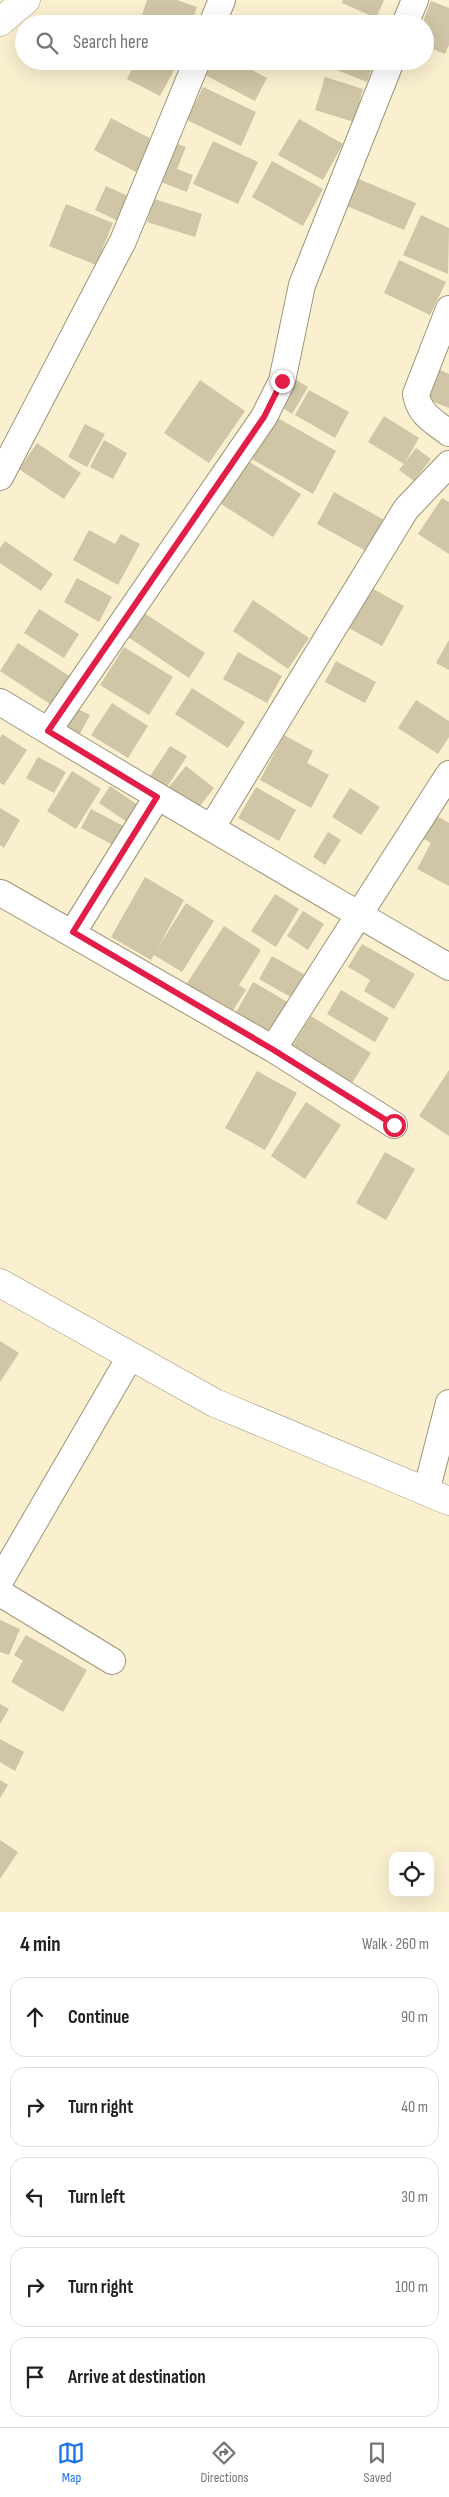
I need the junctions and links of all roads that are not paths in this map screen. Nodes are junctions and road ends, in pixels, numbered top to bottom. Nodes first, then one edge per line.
1 (26, 0) edge
2 (222, 0) edge
3 (415, 0) edge
4 (216, 15) edge
5 (409, 15) edge
6 (0, 22) edge
7 (193, 70) edge
8 (386, 70) edge
9 (449, 309) edge
10 (449, 433) edge
11 (449, 464) edge
12 (0, 477) edge
13 (0, 702) edge
14 (48, 731) junction
15 (449, 774) edge
16 (157, 797) junction
17 (212, 827) junction
18 (1, 892) dead end
19 (360, 915) junction
20 (73, 932) junction
21 (449, 967) edge
22 (272, 1049) junction
23 (394, 1125) dead end
24 (0, 1283) edge
25 (130, 1357) junction
26 (449, 1403) edge
27 (437, 1497) edge
28 (0, 1581) edge
29 (0, 1593) edge
30 (112, 1661) dead end

1 - 6 street
2 - 4 street
3 - 5 street
7 - 12 street
8 - 14 street
9 - 10 street
11 - 17 street
13 - 14 street
14 - 16 street
15 - 19 street
16 - 17 street
16 - 20 street
17 - 19 street
18 - 20 street
19 - 21 street
19 - 22 street
20 - 22 street
22 - 23 street
24 - 25 street
25 - 27 street
25 - 28 street
26 - 27 street
29 - 30 street

